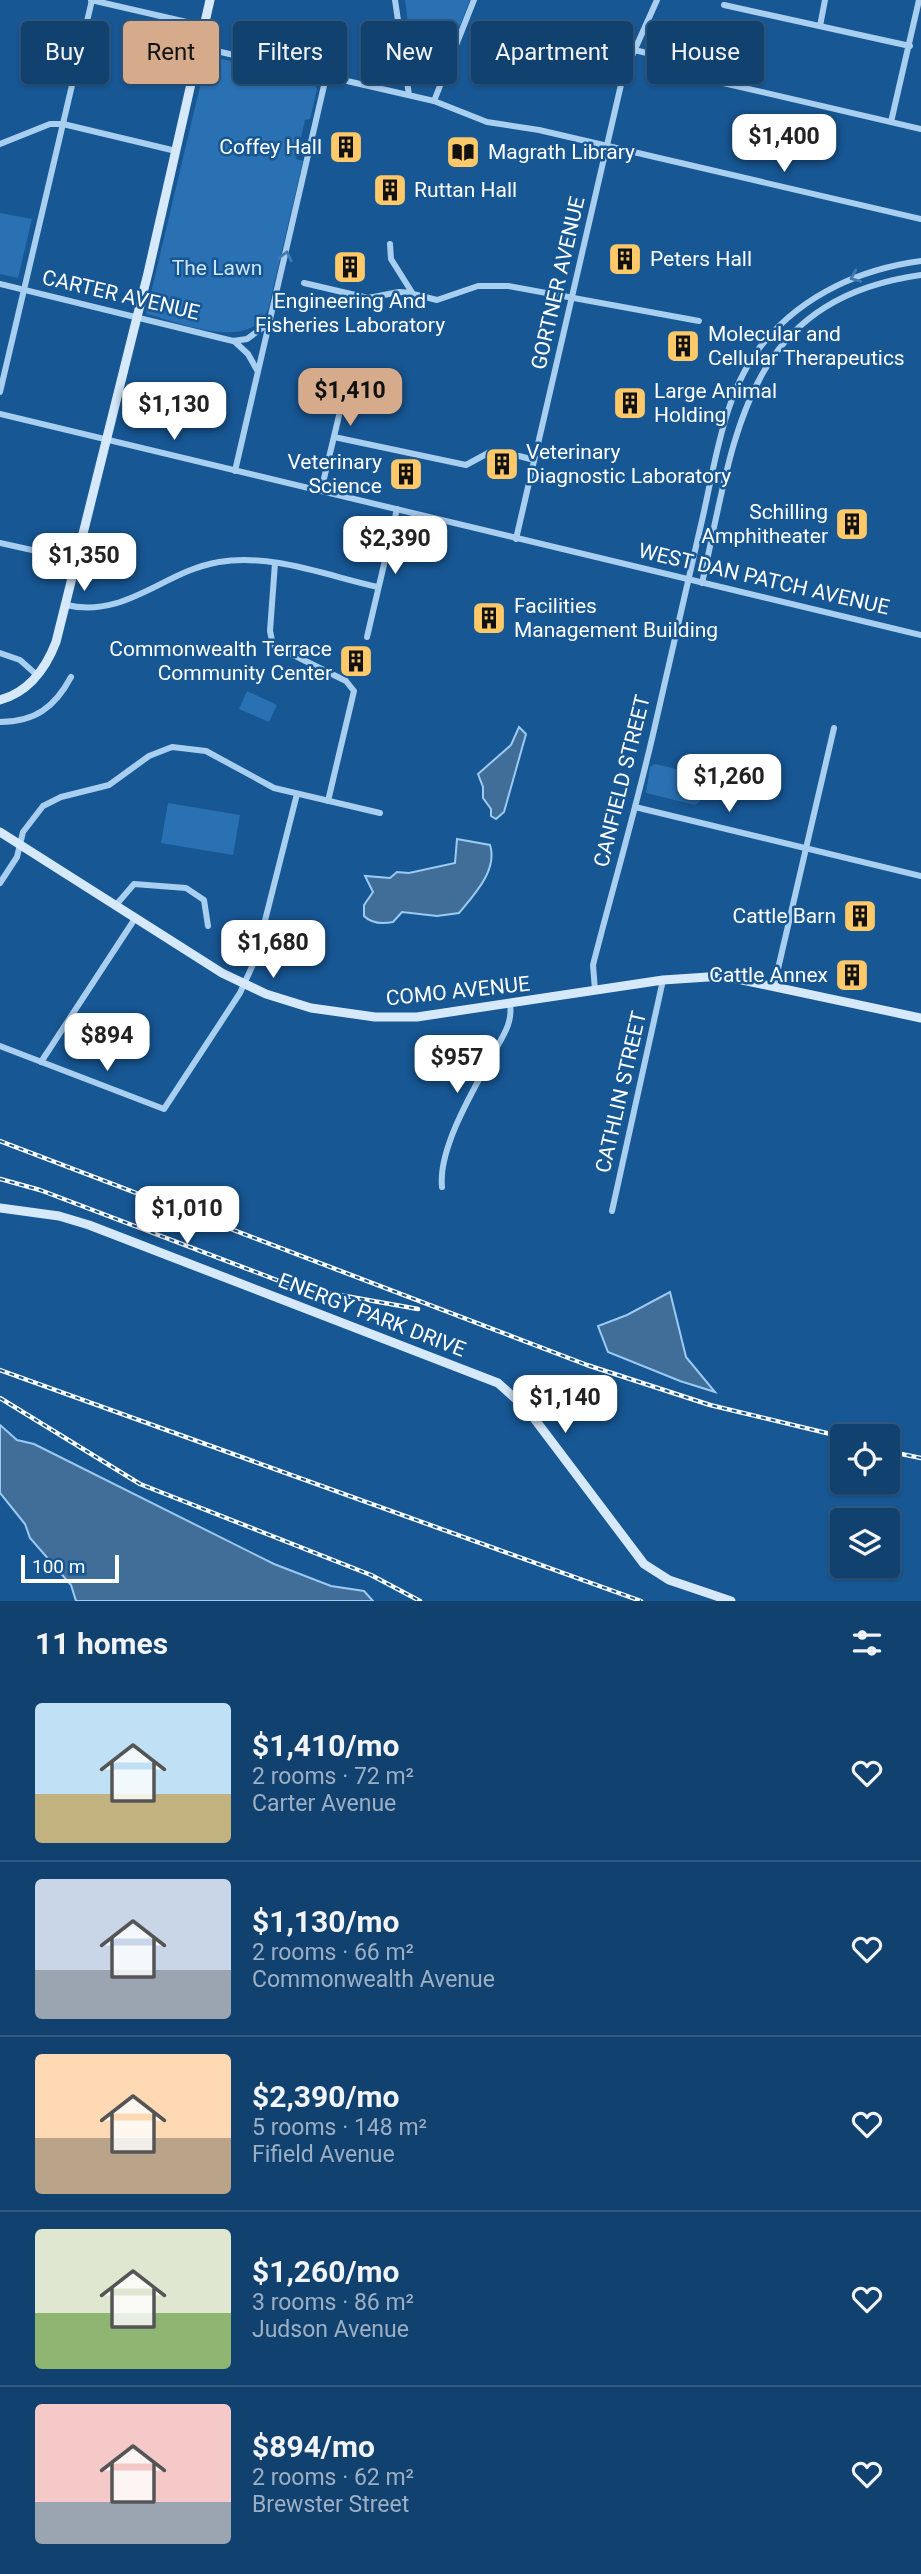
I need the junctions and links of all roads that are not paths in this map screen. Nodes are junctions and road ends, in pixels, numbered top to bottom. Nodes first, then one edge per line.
1 (91, 0) edge
2 (210, 0) edge
3 (395, 0) edge
4 (474, 0) edge
5 (657, 0) edge
6 (825, 0) edge
7 (919, 0) edge
8 (724, 5) dead end
9 (182, 21) edge
10 (205, 21) edge
11 (820, 26) junction
12 (910, 46) junction
13 (634, 50) junction
14 (347, 82) edge
15 (191, 84) edge
16 (324, 84) edge
17 (409, 95) junction
18 (435, 101) junction
19 (891, 122) junction
20 (62, 124) junction
21 (921, 129) edge
22 (0, 144) edge
23 (607, 146) junction
24 (176, 151) junction
25 (921, 219) edge
26 (390, 244) dead end
27 (921, 261) edge
28 (921, 275) edge
29 (304, 283) dead end
30 (0, 284) edge
31 (24, 290) junction
32 (413, 294) junction
33 (573, 299) junction
34 (135, 316) junction
35 (699, 321) dead end
36 (270, 322) junction
37 (233, 341) junction
38 (755, 356) junction
39 (767, 364) junction
40 (257, 372) junction
41 (387, 374) dead end
42 (0, 392) edge
43 (0, 414) edge
44 (334, 437) junction
45 (106, 440) junction
46 (504, 453) tunnel mouth
47 (519, 456) tunnel mouth
48 (534, 460) junction
49 (235, 471) junction
50 (321, 491) junction
51 (397, 509) junction
52 (516, 539) junction
53 (0, 543) edge
54 (77, 560) junction
55 (275, 563) junction
56 (688, 580) junction
57 (702, 583) junction
58 (378, 587) junction
59 (66, 605) junction
60 (921, 635) edge
61 (367, 637) dead end
62 (0, 653) edge
63 (38, 676) junction
64 (71, 677) dead end
65 (0, 700) edge
66 (0, 722) edge
67 (834, 728) dead end
68 (298, 794) junction
69 (328, 801) junction
70 (635, 807) junction
71 (380, 813) dead end
72 (0, 832) edge
73 (20, 845) junction
74 (805, 849) junction
75 (921, 876) edge
76 (0, 883) edge
77 (116, 905) junction
78 (136, 917) junction
79 (208, 926) dead end
80 (663, 980) junction
81 (244, 984) junction
82 (774, 986) junction
83 (595, 990) junction
84 (510, 1004) junction
85 (921, 1018) edge
86 (0, 1046) edge
87 (41, 1062) junction
88 (442, 1187) dead end
89 (0, 1208) edge
90 (612, 1211) dead end
91 (731, 1601) edge

1 - 9 street
1 - 20 street
2 - 10 main road
3 - 17 street
4 - 18 street
5 - 13 street, GORTNER AVENUE
6 - 11 street
7 - 12 street
8 - 11 street
11 - 12 street
12 - 19 street
13 - 19 street
13 - 23 street, GORTNER AVENUE
14 - 17 street
15 - 24 main road
36 -> 16 street
17 - 18 street
18 - 23 street
19 - 21 street
20 - 22 street
20 - 24 street
20 - 31 street
23 - 25 street
23 - 33 street, GORTNER AVENUE
24 - 34 main road
26 - 32 street
27 -> 38 street, CANFIELD STREET
28 - 39 street
29 - 32 street
30 - 31 street, CARTER AVENUE
31 - 34 street, CARTER AVENUE
31 - 42 street
32 - 33 street
33 - 35 street
33 - 48 street, GORTNER AVENUE
34 - 37 street, CARTER AVENUE
34 - 45 main road
36 - 37 street
36 - 40 street
37 - 40 street
38 - 39 street
38 - 56 street, CANFIELD STREET
39 - 57 street
40 - 49 street
41 - 44 street
43 - 45 street, WEST DAN PATCH AVENUE
44 - 46 street
44 - 50 street
45 - 49 street, WEST DAN PATCH AVENUE
45 - 54 main road
47 - 48 street
48 - 52 street, GORTNER AVENUE
49 - 50 street, WEST DAN PATCH AVENUE
50 - 51 street, WEST DAN PATCH AVENUE
51 - 52 street, WEST DAN PATCH AVENUE
51 - 58 street
52 - 56 street, WEST DAN PATCH AVENUE
53 - 54 street
54 - 59 main road
55 - 58 street
55 - 59 street
55 - 69 street
56 - 57 street, WEST DAN PATCH AVENUE
56 - 70 street, CANFIELD STREET
57 - 60 street, WEST DAN PATCH AVENUE
58 - 61 street
59 - 63 main road
62 - 63 street
63 - 65 main road
64 - 66 street
67 - 74 street
68 - 69 street
68 - 73 street
68 - 81 street
69 - 71 street
70 - 74 street
70 - 83 street, CANFIELD STREET
72 - 73 main road, COMO AVENUE
73 - 76 street
73 - 77 main road, COMO AVENUE
74 - 75 street
74 - 82 street
77 - 78 main road, COMO AVENUE
77 - 79 street
78 - 81 main road, COMO AVENUE
78 - 87 street
80 - 82 main road, COMO AVENUE
80 - 83 main road, COMO AVENUE
80 - 90 street, CATHLIN STREET
81 - 84 main road, COMO AVENUE
81 - 87 street
82 - 85 main road, COMO AVENUE
83 - 84 main road, COMO AVENUE
84 - 88 street
86 - 87 street
89 - 91 main road, ENERGY PARK DRIVE

